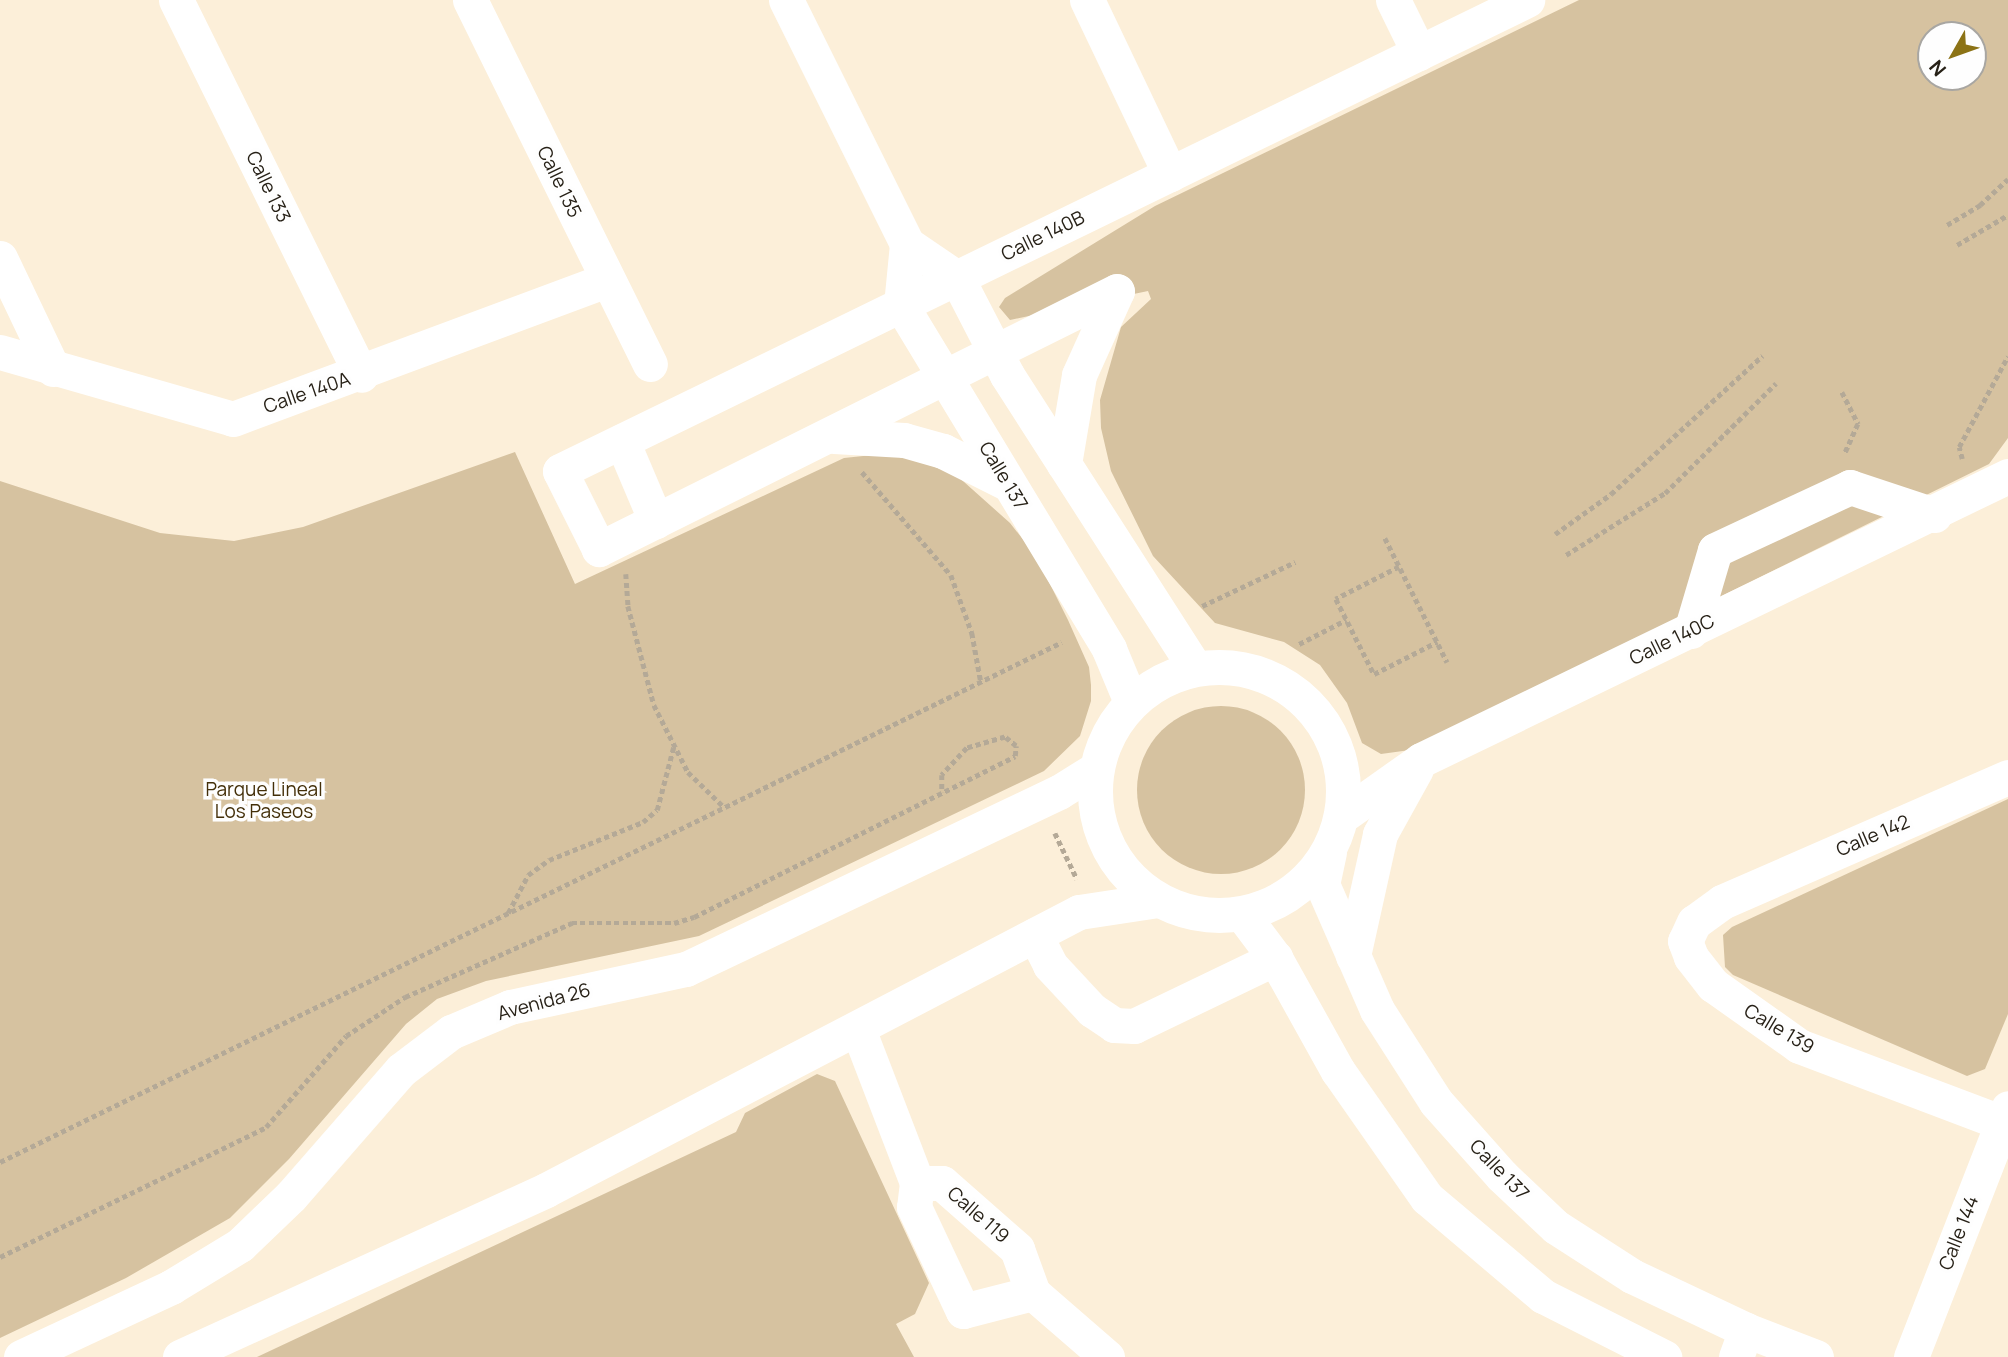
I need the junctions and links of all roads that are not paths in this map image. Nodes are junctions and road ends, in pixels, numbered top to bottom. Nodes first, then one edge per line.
1 (176, 0) edge
2 (470, 0) edge
3 (786, 0) edge
4 (1087, 0) edge
5 (1393, 0) edge
6 (1527, 0) edge
7 (1419, 53) junction
8 (1170, 174) junction
9 (907, 244) junction
10 (0, 258) edge
11 (957, 278) junction
12 (607, 280) junction
13 (901, 305) junction
14 (0, 352) edge
15 (995, 353) junction
16 (650, 364) dead end
17 (53, 369) junction
18 (361, 375) junction
19 (943, 380) junction
20 (831, 435) junction
21 (622, 441) junction
22 (1064, 464) junction
23 (2007, 479) edge
24 (1007, 483) junction
25 (1934, 515) junction
26 (656, 521) junction
27 (1691, 631) junction
28 (1195, 668) junction
29 (1131, 702) junction
30 (1421, 760) junction
31 (1096, 769) junction
32 (2008, 777) edge
33 (1342, 816) junction
34 (1329, 852) junction
35 (1739, 894) joint
36 (1158, 900) junction
37 (1242, 914) junction
38 (1035, 935) junction
39 (1353, 956) junction
40 (1275, 958) junction
41 (858, 1029) junction
42 (2006, 1119) edge
43 (917, 1184) junction
44 (1034, 1293) junction
45 (1741, 1344) edge
46 (21, 1357) edge
47 (180, 1357) edge
48 (1107, 1357) edge
49 (1664, 1357) edge
50 (1816, 1357) edge
51 (1911, 1357) edge

1 - 18 street, Calle 133
2 - 12 street, Calle 135
3 - 9 street
4 - 8 street
5 - 7 street
6 - 7 street, Calle 140B
7 - 8 street, Calle 140B
8 - 11 street, Calle 140B
9 - 11 street
9 - 13 street
10 - 17 street
11 - 13 street, Calle 140B
11 - 15 street
12 - 16 street, Calle 135
12 - 18 street, Calle 140A
13 - 19 street, Calle 137
13 - 21 street, Calle 140B
14 - 17 street, Calle 140A
15 - 19 street
15 - 22 street
15 - 22 street
17 - 18 street, Calle 140A
19 - 20 street
19 - 24 street, Calle 137
20 - 24 street
20 - 26 street
21 - 26 street
21 - 26 street, Calle 140B
22 - 28 street
23 - 25 street, Calle 140C
24 - 29 street, Calle 137
25 - 27 street, Calle 140C
25 - 27 street
27 - 30 street, Calle 140C
28 - 29 street
28 - 33 street
29 - 31 street
30 - 33 street, Calle 140C
30 - 39 street
31 - 36 street
31 - 46 street, Avenida 26
32 - 35 street, Calle 142
33 - 34 street
34 - 37 street
34 - 39 street, Calle 137
35 - 42 street, Calle 139
36 - 37 street
36 - 38 street
37 - 40 street
38 - 40 street
38 - 41 street
39 - 45 street, Calle 137
40 - 49 street
41 - 43 street
41 - 47 street
42 - 51 street, Calle 144
43 - 44 street, Calle 119
43 - 44 street
44 - 48 street, Calle 119
45 - 50 street, Calle 137

